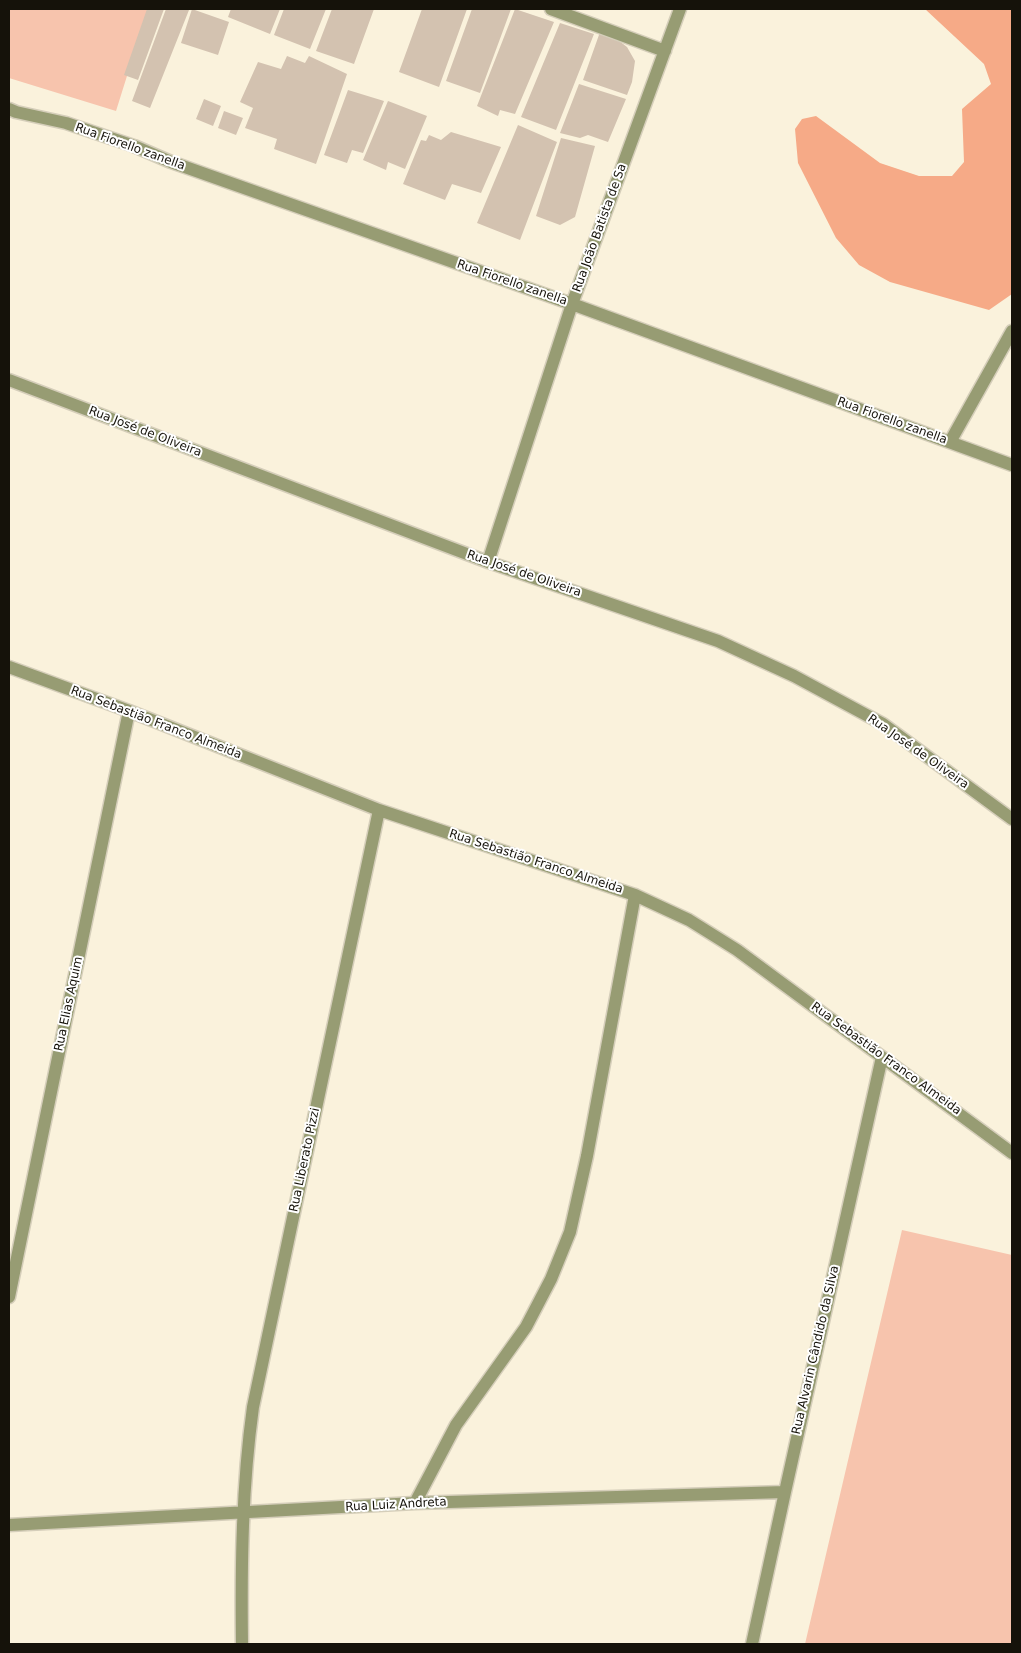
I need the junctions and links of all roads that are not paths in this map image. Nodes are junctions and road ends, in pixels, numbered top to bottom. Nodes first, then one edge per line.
1 (551, 9) edge
2 (680, 9) edge
3 (665, 51) junction
4 (9, 109) edge
5 (572, 304) junction
6 (1012, 331) edge
7 (9, 380) edge
8 (950, 442) junction
9 (1012, 465) edge
10 (488, 562) junction
11 (9, 667) edge
12 (129, 711) junction
13 (379, 810) junction
14 (1012, 819) edge
15 (635, 895) junction
16 (882, 1057) junction
17 (1012, 1153) edge
18 (9, 1297) edge
19 (784, 1492) junction
20 (415, 1503) junction
21 (244, 1513) junction
22 (9, 1525) edge
23 (242, 1644) edge
24 (752, 1644) edge

1 - 3 street
2 - 3 street, Rua João Batista de Sa
3 - 5 street, Rua João Batista de Sa
4 - 5 street, Rua Fiorello zanella
5 - 8 street, Rua Fiorello zanella
5 - 10 street, Rua João Batista de Sa
6 - 8 street
7 - 10 street, Rua José de Oliveira
8 - 9 street, Rua Fiorello zanella
10 - 14 street, Rua José de Oliveira
11 - 12 street, Rua Sebastião Franco Almeida
12 - 13 street, Rua Sebastião Franco Almeida
12 - 18 street, Rua Elias Aquim
13 - 15 street, Rua Sebastião Franco Almeida
13 - 21 street, Rua Liberato Pizzi
15 - 16 street, Rua Sebastião Franco Almeida
15 - 20 street
16 - 17 street, Rua Sebastião Franco Almeida
16 - 19 street, Rua Alvarin Cândido da Silva
19 - 20 street, Rua Luiz Andreta
19 - 24 street, Rua Alvarin Cândido da Silva
20 - 21 street, Rua Luiz Andreta
21 - 22 street, Rua Luiz Andreta
21 - 23 street, Rua Liberato Pizzi

